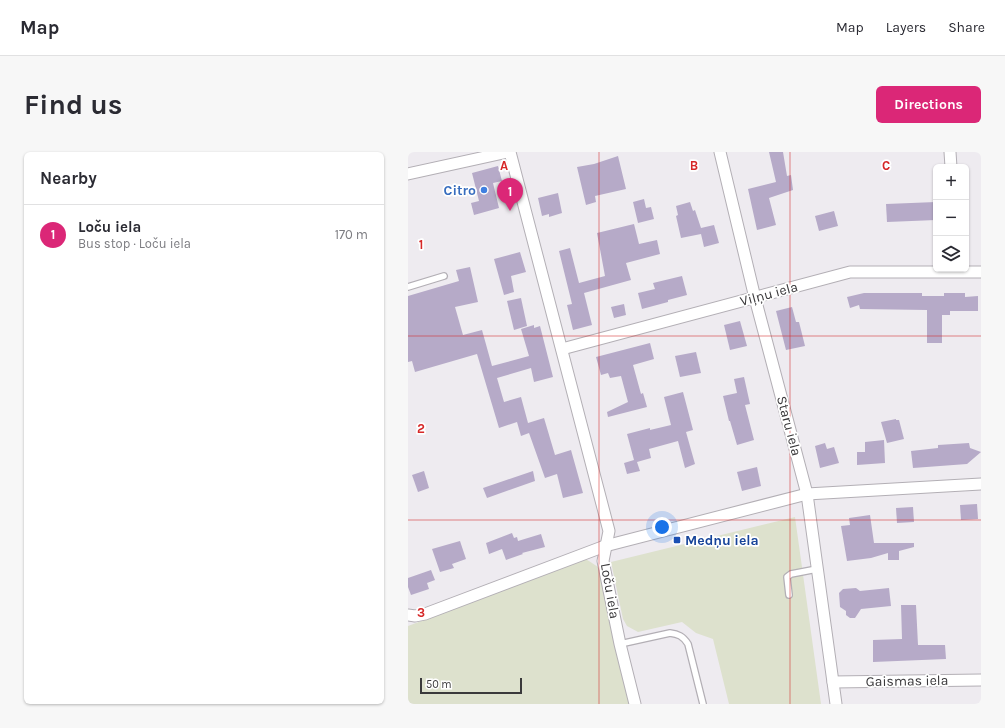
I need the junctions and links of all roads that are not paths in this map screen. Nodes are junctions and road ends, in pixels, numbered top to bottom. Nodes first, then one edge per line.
1 (509, 152) edge
2 (720, 152) edge
3 (950, 152) edge
4 (951, 164) edge
5 (408, 174) edge
6 (933, 270) edge
7 (969, 271) edge
8 (981, 272) edge
9 (444, 276) dead end
10 (408, 287) edge
11 (755, 298) junction
12 (562, 349) junction
13 (981, 484) edge
14 (807, 494) junction
15 (605, 546) junction
16 (818, 569) junction
17 (789, 595) dead end
18 (408, 615) edge
19 (620, 644) junction
20 (981, 680) edge
21 (833, 682) junction
22 (635, 704) edge
23 (703, 704) edge
24 (836, 704) edge

1 - 5 street
1 - 12 street, Loču iela
2 - 11 street, Staru iela
3 - 4 street
6 - 11 street, Viļņu iela
7 - 8 street, Viļņu iela
9 - 10 lane
11 - 12 street, Viļņu iela
11 - 14 street, Staru iela
12 - 15 street, Loču iela
13 - 14 street
14 - 15 street
14 - 16 street, Staru iela
15 - 18 street
15 - 19 street, Loču iela
16 - 17 lane
16 - 21 street, Staru iela
19 - 22 street, Loču iela
19 - 23 lane
20 - 21 street, Gaismas iela
21 - 24 street, Staru iela

